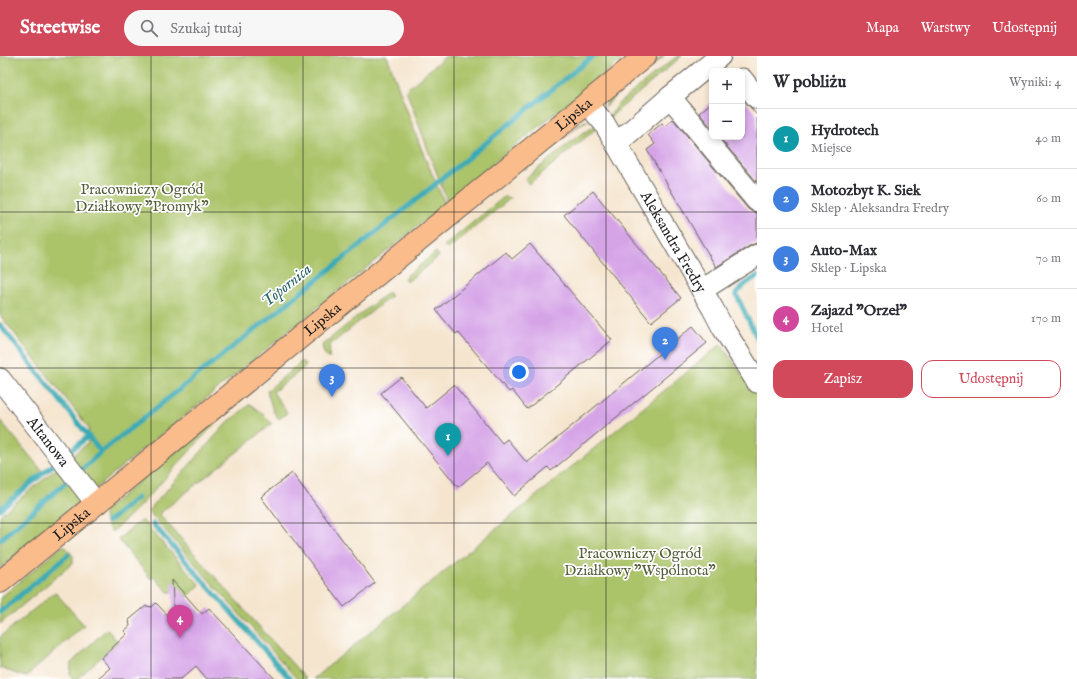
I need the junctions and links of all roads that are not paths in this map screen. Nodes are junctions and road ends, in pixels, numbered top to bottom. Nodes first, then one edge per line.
1 (645, 56) edge
2 (720, 56) edge
3 (724, 56) edge
4 (733, 68) edge
5 (745, 83) edge
6 (670, 97) junction
7 (757, 98) edge
8 (587, 104) junction
9 (616, 144) junction
10 (757, 201) edge
11 (757, 255) edge
12 (702, 290) junction
13 (0, 379) edge
14 (757, 382) edge
15 (91, 496) junction
16 (0, 582) edge

1 - 8 main road, Lipska
2 - 6 street
3 - 4 street
5 - 7 street
6 - 9 street
6 - 10 street
8 - 9 street, Aleksandra Fredry
8 - 15 main road, Lipska
9 - 12 street, Aleksandra Fredry
11 - 12 street
12 - 14 street, Aleksandra Fredry
13 - 15 street, Altanowa
15 - 16 main road, Lipska

